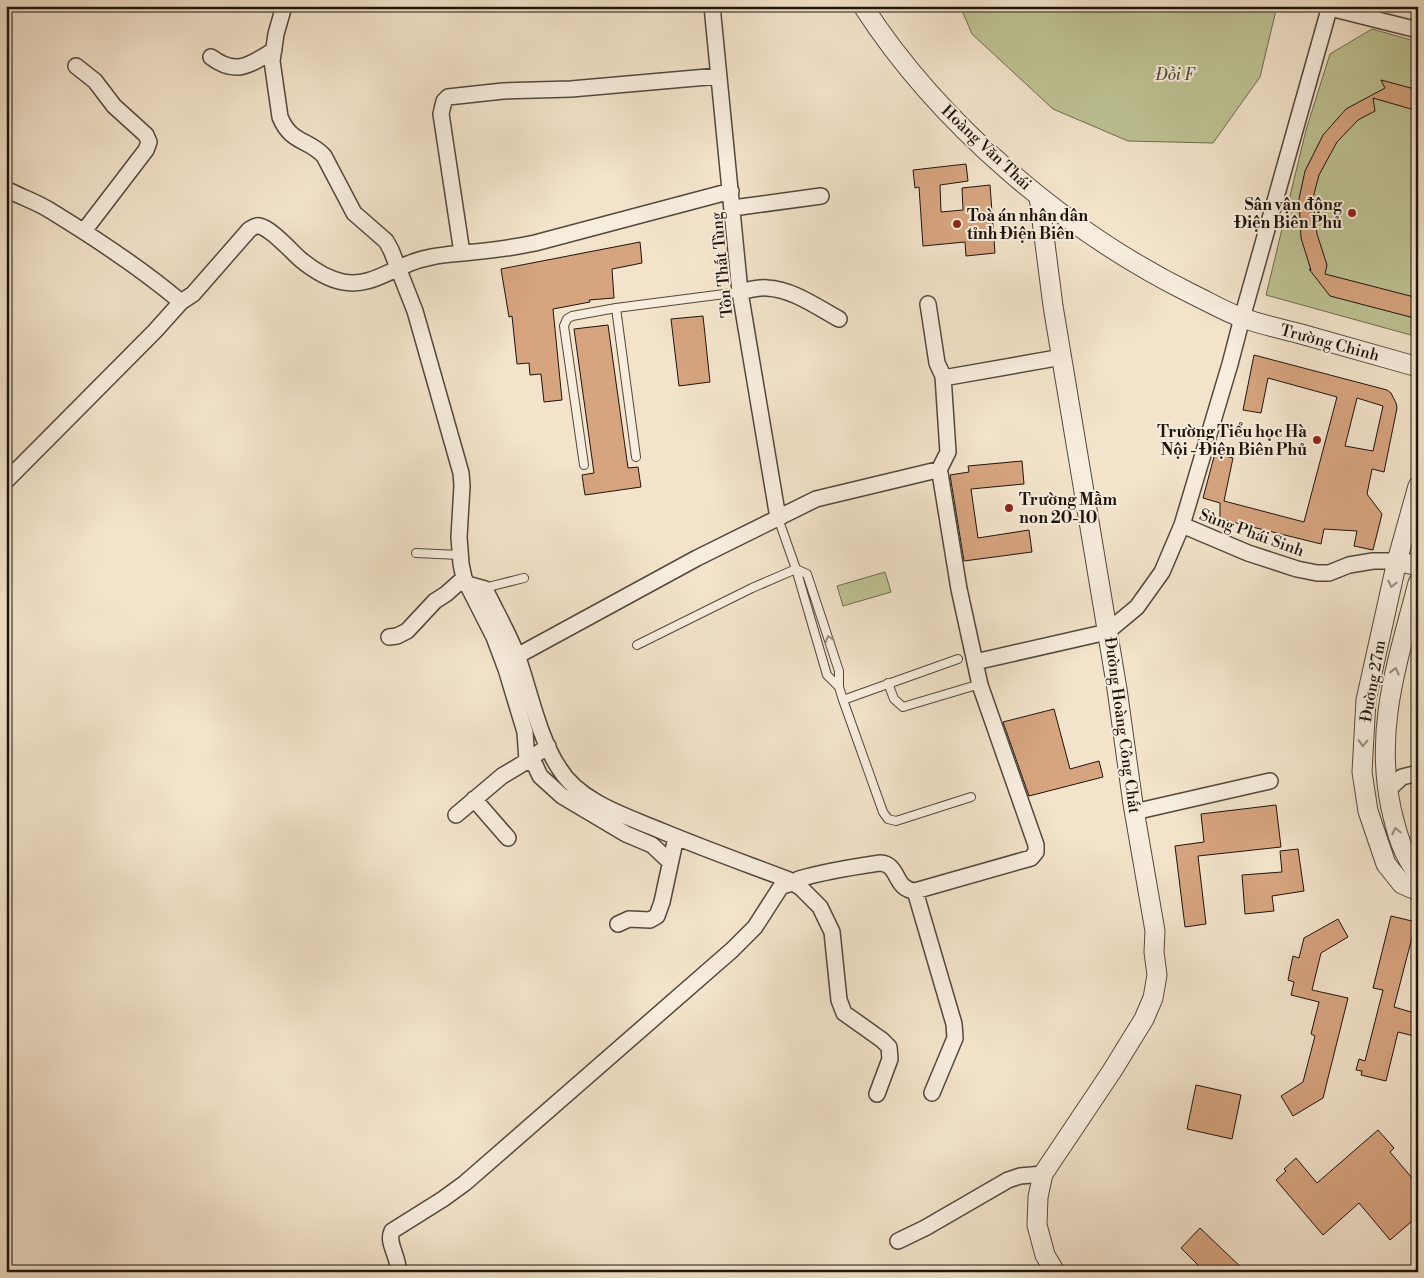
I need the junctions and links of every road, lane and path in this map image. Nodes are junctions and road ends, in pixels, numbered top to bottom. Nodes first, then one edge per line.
1 (284, 6) edge
2 (712, 6) edge
3 (863, 6) edge
4 (1330, 7) edge
5 (1418, 30) edge
6 (274, 50) junction
7 (211, 57) dead end
8 (76, 66) dead end
9 (719, 76) junction
10 (6, 188) edge
11 (731, 191) junction
12 (821, 196) dead end
13 (1039, 197) junction
14 (733, 208) junction
15 (84, 231) junction
16 (462, 253) junction
17 (399, 268) junction
18 (740, 292) junction
19 (181, 302) junction
20 (928, 304) dead end
21 (616, 308) junction
22 (1242, 318) junction
23 (839, 319) dead end
24 (1062, 357) junction
25 (1418, 366) edge
26 (943, 378) junction
27 (636, 457) dead end
28 (584, 465) dead end
29 (938, 472) junction
30 (6, 480) edge
31 (1418, 486) edge
32 (778, 518) junction
33 (1182, 525) junction
34 (416, 553) dead end
35 (459, 555) junction
36 (1398, 561) junction
37 (1418, 566) edge
38 (796, 569) junction
39 (524, 578) dead end
40 (466, 581) junction
41 (1418, 583) edge
42 (484, 588) junction
43 (1107, 632) junction
44 (389, 637) dead end
45 (637, 645) dead end
46 (517, 656) junction
47 (958, 659) dead end
48 (975, 662) junction
49 (888, 683) junction
50 (980, 684) junction
51 (839, 687) junction
52 (843, 700) junction
53 (548, 746) junction
54 (527, 762) junction
55 (1418, 773) edge
56 (1270, 781) dead end
57 (1388, 790) junction
58 (971, 797) dead end
59 (474, 799) junction
60 (1134, 812) junction
61 (456, 815) dead end
62 (676, 837) junction
63 (508, 838) dead end
64 (670, 862) junction
65 (1418, 874) edge
66 (792, 882) junction
67 (1418, 890) edge
68 (915, 891) junction
69 (618, 924) dead end
70 (932, 1092) dead end
71 (877, 1094) dead end
72 (1043, 1174) junction
73 (898, 1241) dead end
74 (399, 1271) edge
75 (1055, 1272) edge

1 - 6 street
2 - 9 street, Tôn Thất Tùng
3 - 13 street, Hoàng Văn Thái
4 - 5 street
4 - 22 street, Đường Hoàng Công Chất
6 - 7 street
6 - 17 street
8 - 15 street
9 - 11 street, Tôn Thất Tùng
9 - 16 street
10 - 15 street
11 - 14 street, Tôn Thất Tùng
11 - 16 street
12 - 14 street
13 - 22 street, Hoàng Văn Thái
13 - 24 street
14 - 18 street, Tôn Thất Tùng
15 - 19 street
16 - 17 street
17 - 19 street
17 - 35 street
18 - 21 lane
18 - 23 street
18 - 32 street, Tôn Thất Tùng
19 - 30 street
20 - 26 street
21 - 27 lane
21 - 28 lane
22 - 25 street, Trường Chinh
22 - 33 street, Đường Hoàng Công Chất
24 - 26 street
24 - 43 street
26 - 29 street
29 - 32 street
29 - 48 street
31 - 36 street, Đường 27m
32 - 38 lane
32 - 46 street
33 - 36 street, Sùng Phái Sinh
33 - 43 street, Đường Hoàng Công Chất
34 - 35 lane
35 - 40 street
36 - 37 street
36 -> 67 street, Đường 27m
38 - 45 lane
38 - 51 lane
51 -> 38 lane
39 - 42 lane
40 - 42 street
40 - 44 street
40 - 54 street
57 -> 41 street, Đường 27m
42 - 46 street
43 - 48 street
43 - 60 street, Đường Hoàng Công Chất
46 - 53 street
47 - 49 lane
48 - 50 street
49 - 50 lane
49 - 52 lane
50 - 68 street
51 - 52 lane
52 - 58 lane
53 - 54 street
53 - 62 street
54 - 59 street
54 - 64 street
55 - 57 street
56 - 60 street
65 -> 57 street, Đường 27m
59 - 61 street
59 - 63 street
60 - 72 street, Đường Hoàng Công Chất
62 - 64 street
62 - 66 street
64 - 69 street
66 - 68 street
66 - 71 street
66 - 74 street
68 - 70 street
72 - 73 street
72 - 75 street, Đường Hoàng Công Chất

